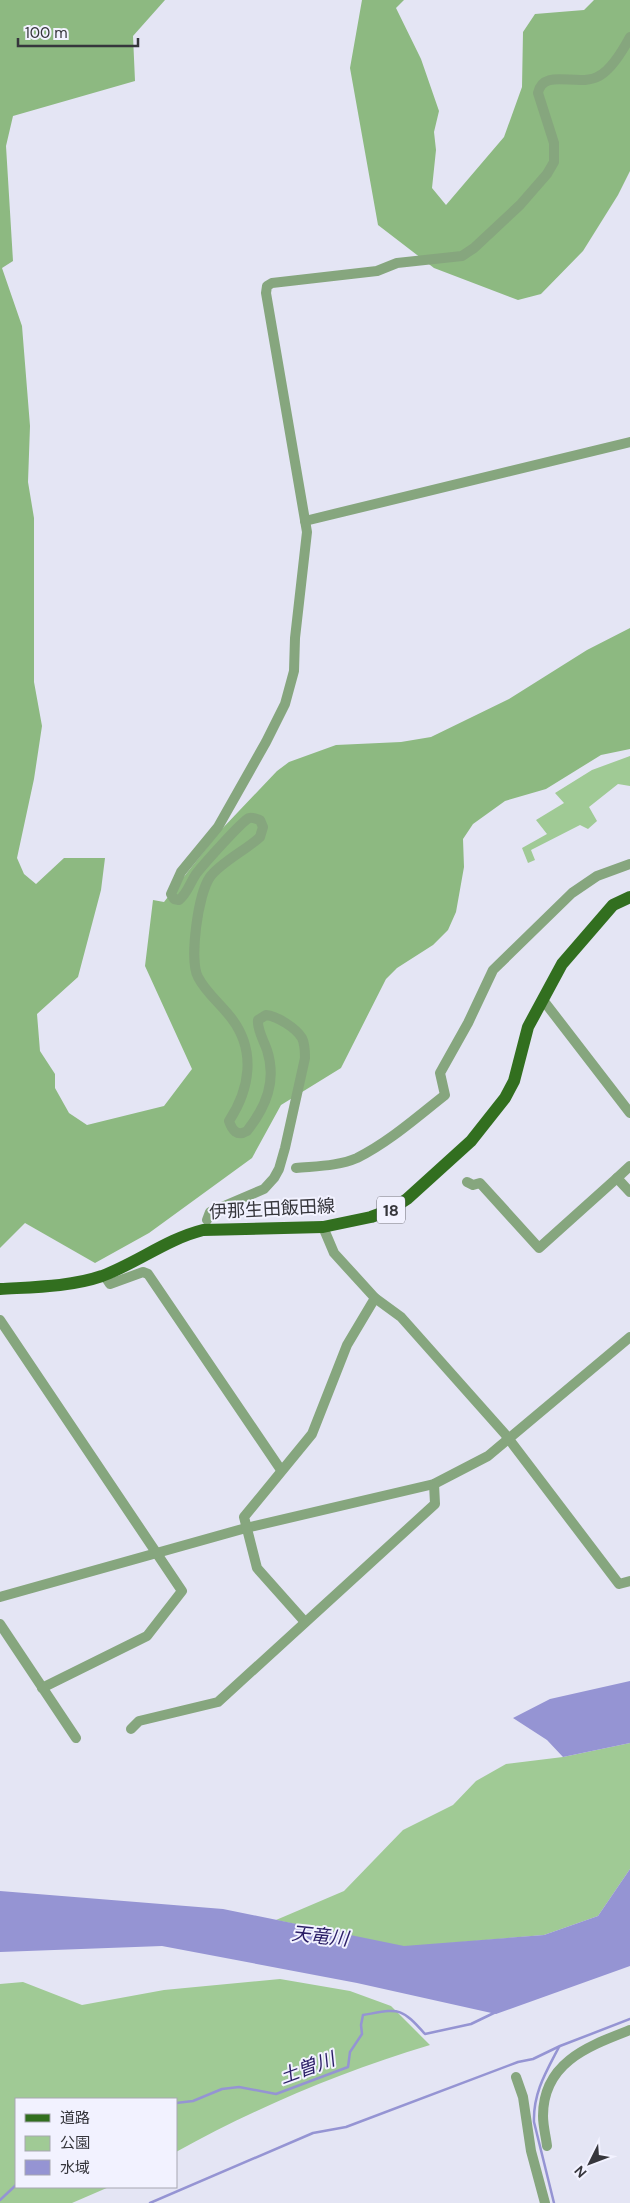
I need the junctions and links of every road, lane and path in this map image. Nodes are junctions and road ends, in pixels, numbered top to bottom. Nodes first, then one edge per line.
1 (630, 37) edge
2 (630, 442) edge
3 (306, 520) junction
4 (630, 864) edge
5 (630, 897) edge
6 (543, 1000) junction
7 (628, 1106) edge
8 (630, 1166) edge
9 (296, 1168) dead end
10 (617, 1178) junction
11 (466, 1182) dead end
12 (630, 1192) edge
13 (207, 1220) dead end
14 (323, 1227) junction
15 (104, 1275) junction
16 (0, 1290) edge
17 (375, 1298) junction
18 (0, 1320) edge
19 (630, 1337) edge
20 (508, 1440) junction
21 (281, 1470) junction
22 (434, 1484) junction
23 (246, 1528) junction
24 (158, 1553) junction
25 (630, 1581) edge
26 (0, 1598) edge
27 (306, 1622) junction
28 (0, 1624) edge
29 (42, 1688) junction
30 (130, 1729) dead end
31 (76, 1738) dead end
32 (630, 2030) edge
33 (516, 2077) dead end
34 (548, 2146) dead end
35 (545, 2203) edge

1 - 3 street
2 - 3 street
3 - 13 street
4 - 9 street
5 - 6 main road, 伊那生田飯田線 / 18
6 - 7 street
6 - 14 main road, 伊那生田飯田線 / 18
8 - 10 street
10 - 11 street
10 - 12 street
14 - 15 main road, 伊那生田飯田線 / 18
14 - 17 street
15 - 16 main road, 伊那生田飯田線 / 18
15 - 21 street
17 - 20 street
17 - 21 street
18 - 24 street
19 - 20 street
20 - 22 street
20 - 25 street
21 - 23 street
22 - 23 street
22 - 27 street
23 - 24 street
23 - 27 street
24 - 26 street
24 - 29 street
27 - 30 street
28 - 29 street
29 - 31 street
32 - 34 street
33 - 35 street

